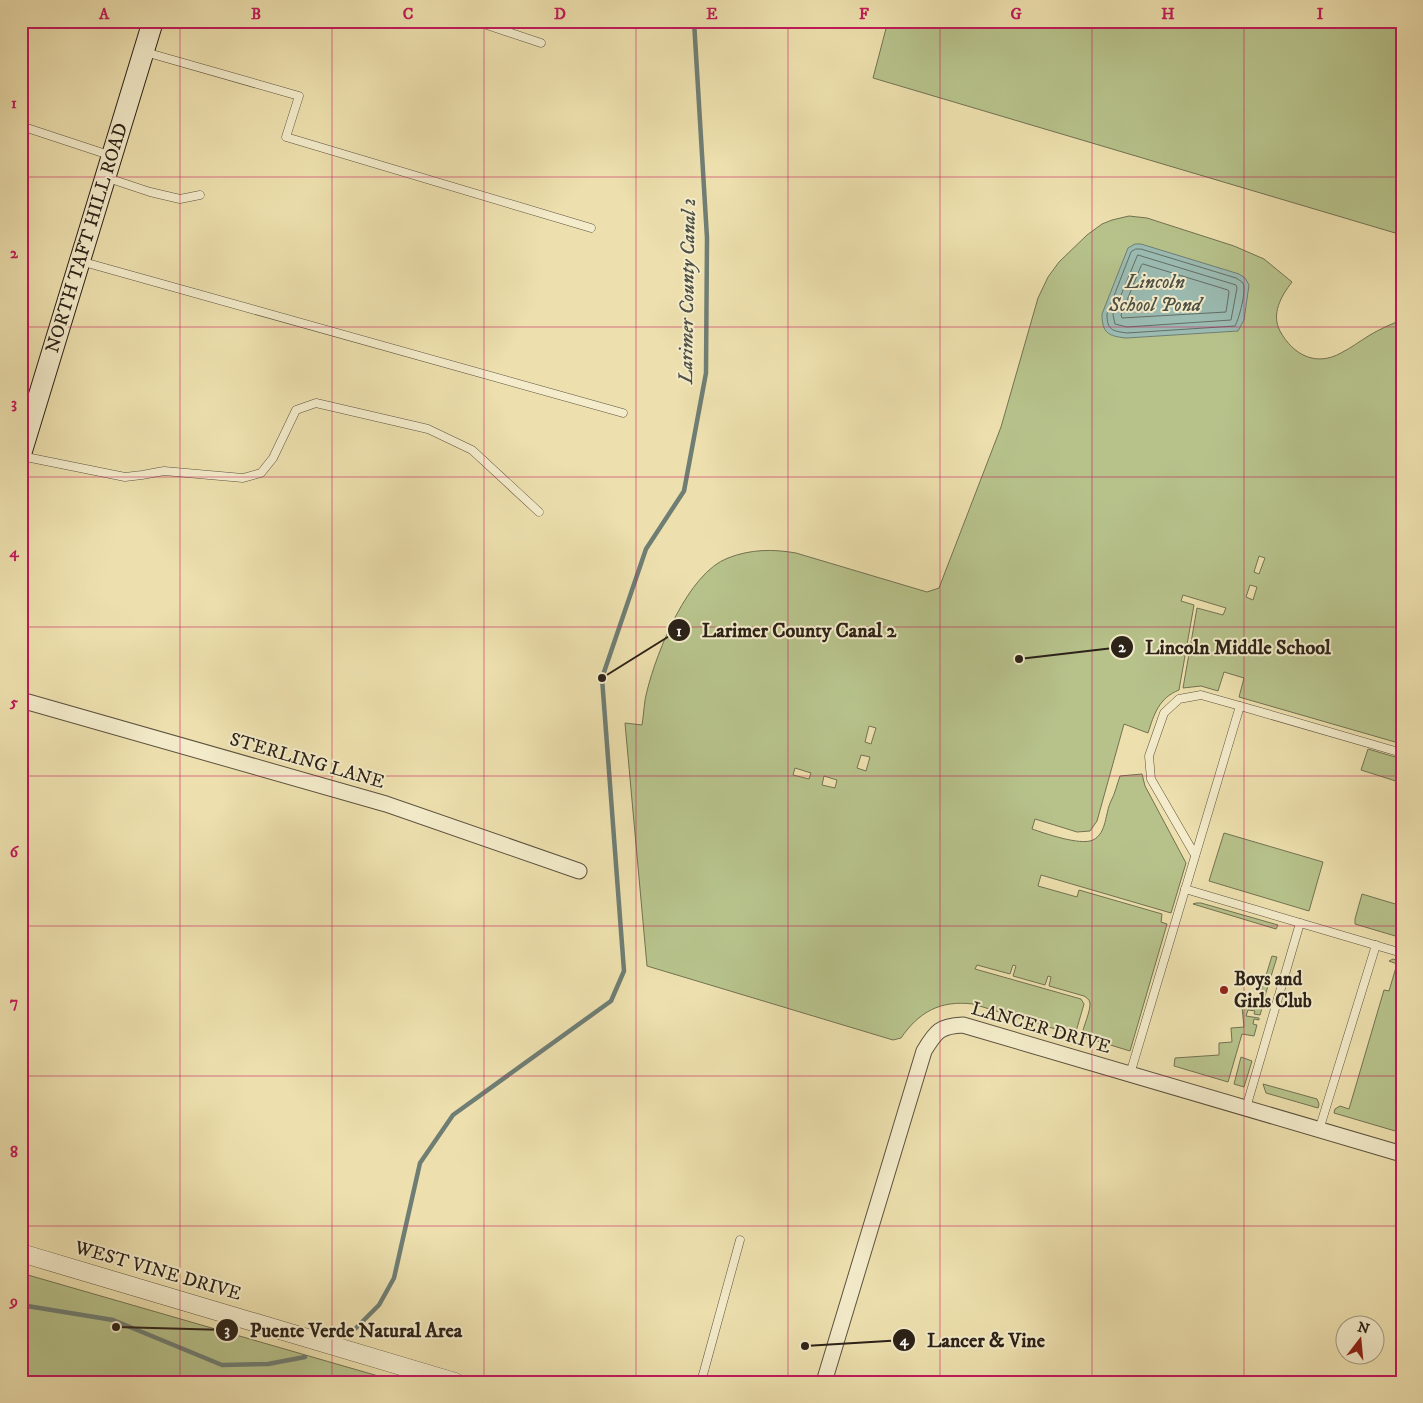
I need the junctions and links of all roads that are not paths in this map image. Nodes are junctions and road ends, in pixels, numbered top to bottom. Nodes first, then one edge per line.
1 (153, 21) edge
2 (475, 21) edge
3 (541, 43) dead end
4 (143, 52) junction
5 (21, 126) edge
6 (112, 156) junction
7 (106, 177) junction
8 (200, 195) dead end
9 (591, 228) dead end
10 (80, 261) junction
11 (623, 413) dead end
12 (21, 455) edge
13 (539, 512) dead end
14 (21, 700) edge
15 (1240, 706) junction
16 (1402, 753) edge
17 (1195, 855) junction
18 (580, 871) dead end
19 (1185, 889) junction
20 (1300, 923) junction
21 (1376, 946) junction
22 (1402, 953) edge
23 (1130, 1074) junction
24 (1246, 1108) junction
25 (1319, 1130) junction
26 (1402, 1154) edge
27 (740, 1240) dead end
28 (21, 1253) edge
29 (445, 1380) edge
30 (701, 1382) edge
31 (824, 1382) edge

1 - 4 main road, NORTH TAFT HILL ROAD
2 - 3 lane
4 - 6 main road, NORTH TAFT HILL ROAD
4 - 9 lane
5 - 6 lane
6 - 7 main road, NORTH TAFT HILL ROAD
7 - 8 lane
7 - 10 main road, NORTH TAFT HILL ROAD
10 - 11 lane
10 - 12 main road, NORTH TAFT HILL ROAD
12 - 13 lane
14 - 18 street, STERLING LANE
15 - 16 lane
15 - 17 lane
15 - 17 lane
17 - 19 lane
19 - 20 lane
19 - 23 lane
20 - 21 lane
20 - 24 lane
21 - 22 lane
21 - 25 lane
23 - 24 street, LANCER DRIVE
23 - 31 street, LANCER DRIVE
24 - 25 street, LANCER DRIVE
25 - 26 street, LANCER DRIVE
27 - 30 lane
28 - 29 street, WEST VINE DRIVE

